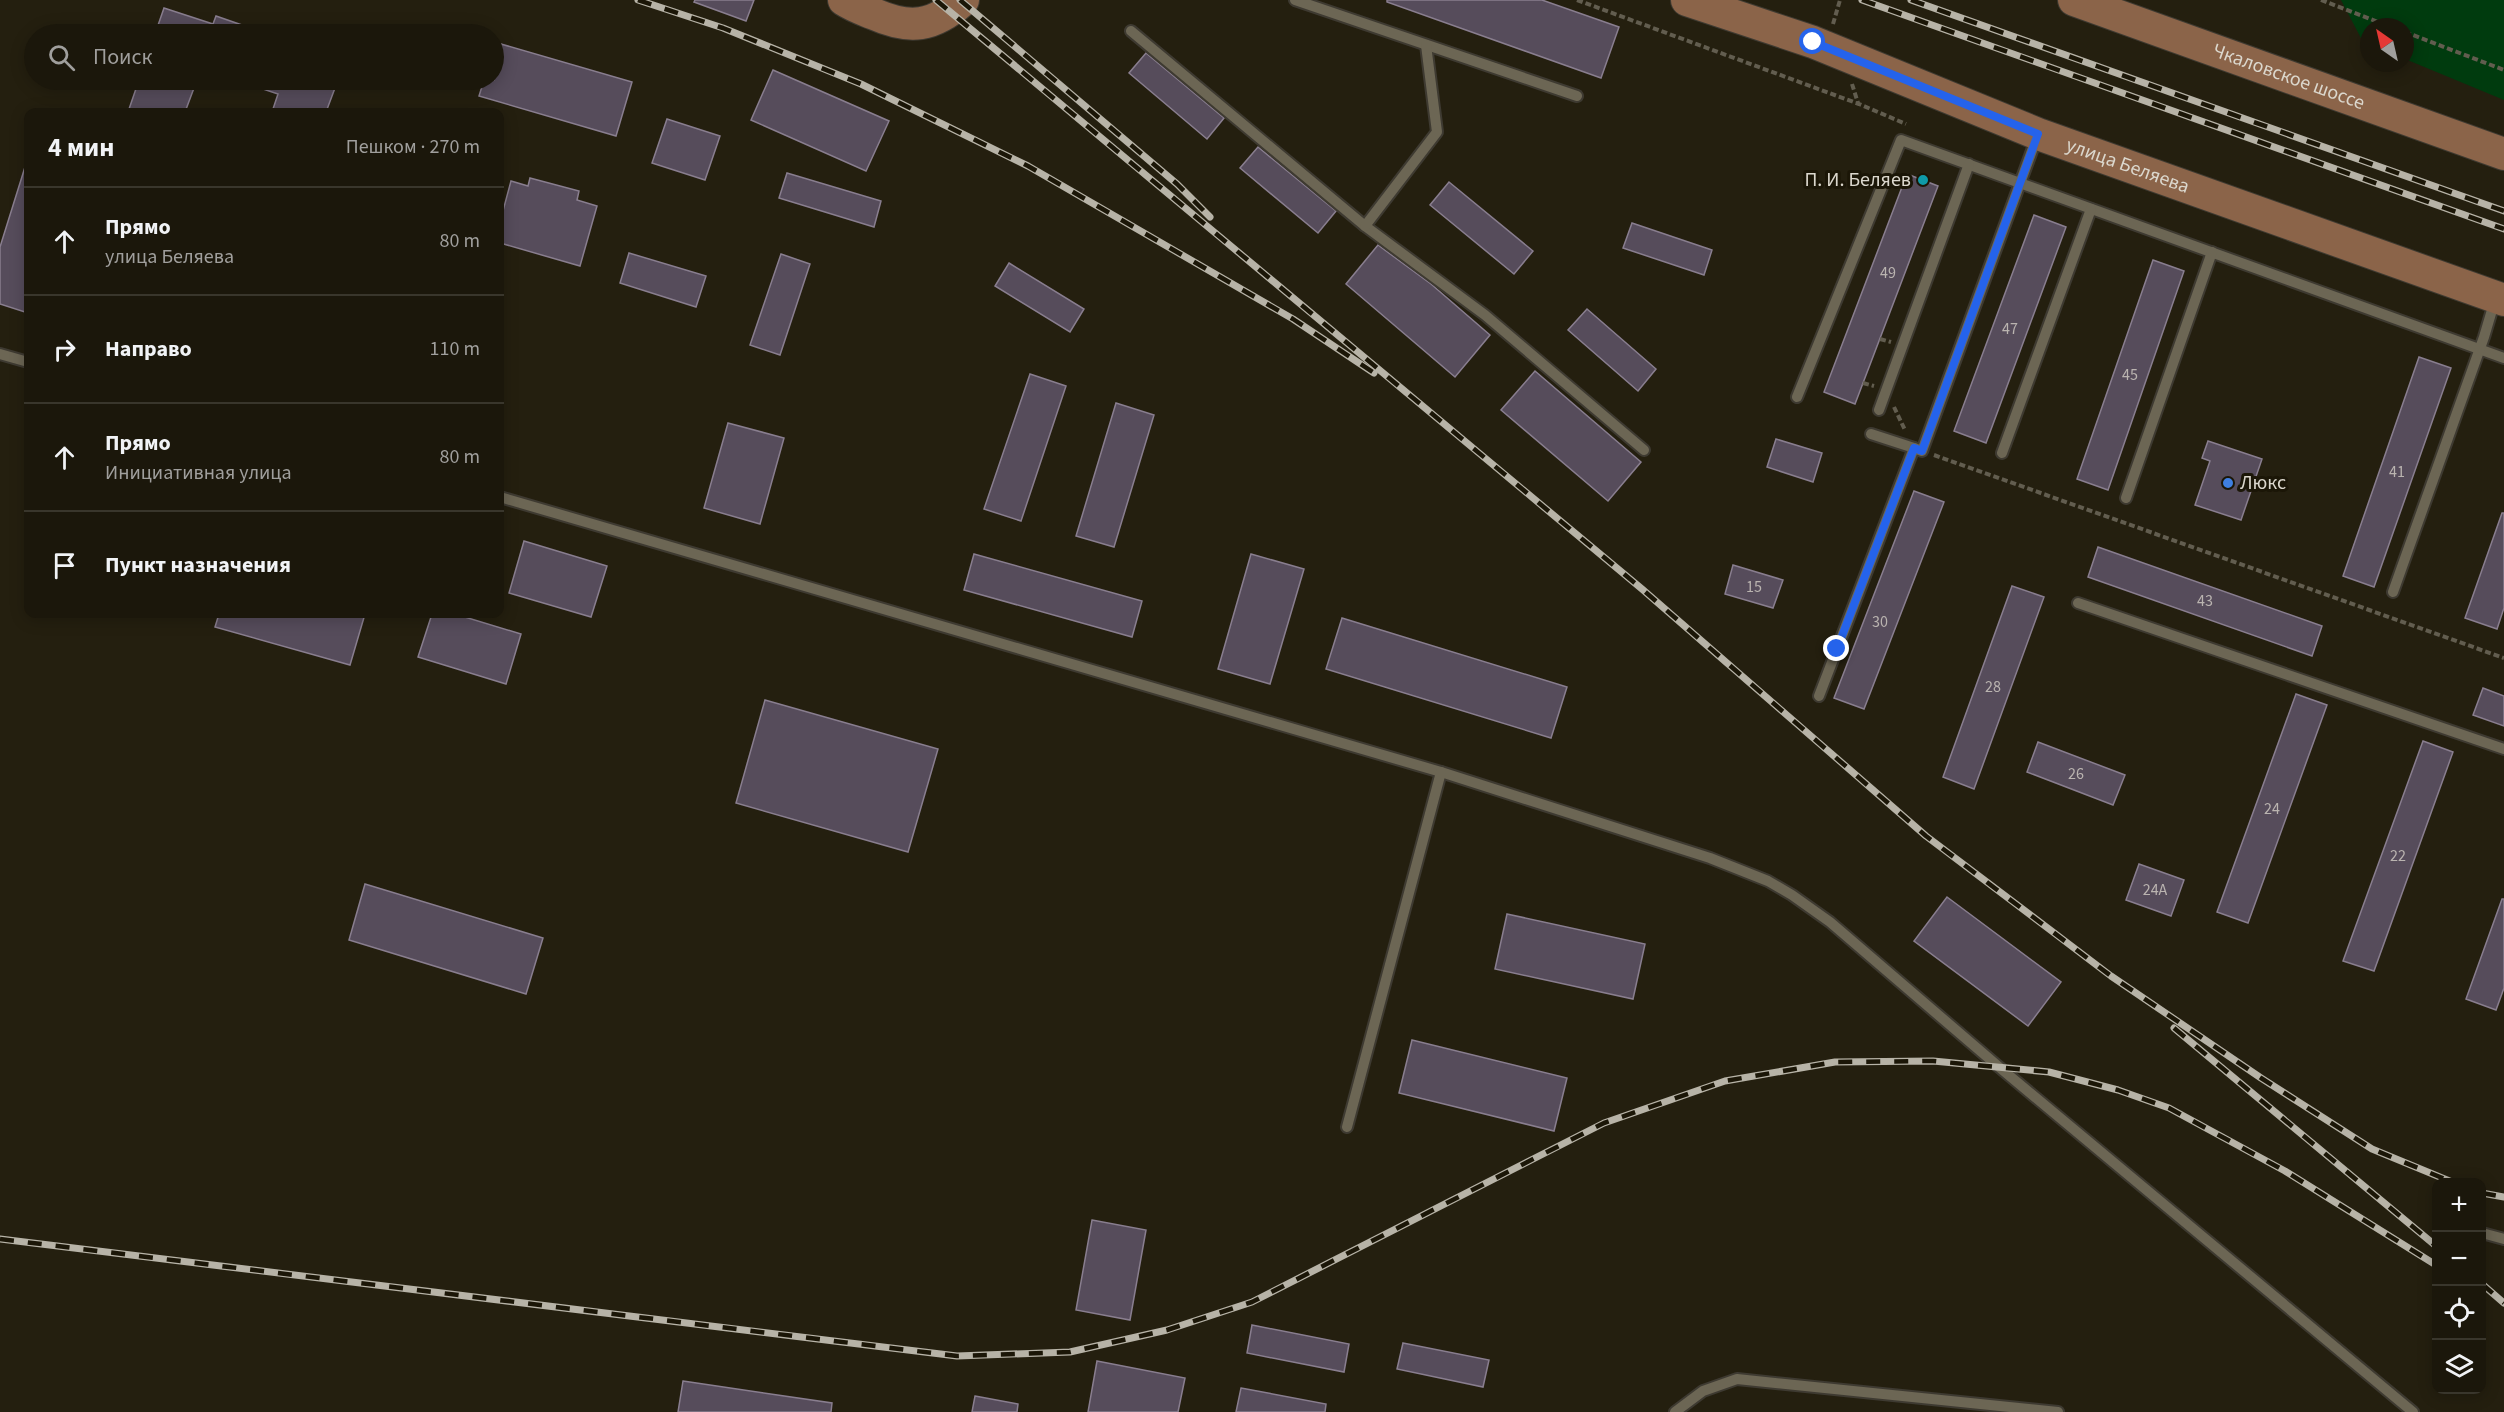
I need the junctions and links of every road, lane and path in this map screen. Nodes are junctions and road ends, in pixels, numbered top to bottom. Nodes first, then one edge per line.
1 (844, 0) edge
2 (1294, 0) edge
3 (1687, 0) edge
4 (2074, 0) edge
5 (2321, 0) edge
6 (963, 1) edge
7 (2368, 18) edge
8 (1131, 31) dead end
9 (2414, 35) edge
10 (1426, 45) junction
11 (2504, 70) edge
12 (1577, 96) dead end
13 (2038, 134) junction
14 (2504, 154) edge
15 (1969, 164) junction
16 (2021, 183) junction
17 (2091, 209) junction
18 (1365, 226) junction
19 (2212, 252) junction
20 (2500, 299) edge
21 (2480, 349) junction
22 (0, 354) edge
23 (2504, 358) edge
24 (24, 361) edge
25 (1886, 390) junction
26 (1797, 397) dead end
27 (1879, 410) dead end
28 (1871, 434) dead end
29 (1918, 449) junction
30 (1644, 450) dead end
31 (2002, 453) dead end
32 (504, 498) edge
33 (2126, 498) dead end
34 (2393, 592) dead end
35 (2078, 603) dead end
36 (2504, 658) edge
37 (1819, 696) dead end
38 (2504, 749) edge
39 (1441, 772) junction
40 (1347, 1127) dead end
41 (2486, 1234) edge
42 (2504, 1239) edge
43 (1675, 1412) edge
44 (2058, 1412) edge
45 (2413, 1412) edge

1 - 6 street
2 - 10 lane
3 - 13 street, улица Беляева
4 - 14 street, Чкаловское шоссе
5 - 7 path
8 - 18 lane
9 - 11 path
10 - 12 lane
10 - 18 lane
13 - 16 lane
13 - 20 street, улица Беляева
15 - 16 lane
15 - 25 lane
15 - 26 lane
16 - 17 lane
16 - 29 lane
17 - 19 lane
17 - 31 lane
18 - 30 lane
19 - 21 lane
19 - 33 lane
20 - 21 lane
21 - 23 lane
21 - 34 lane
22 - 24 lane
25 - 27 lane
25 - 29 path
28 - 29 lane
29 - 36 path
29 - 37 lane
32 - 39 lane
35 - 38 lane
39 - 40 lane
39 - 45 lane
41 - 42 lane
43 - 44 lane

